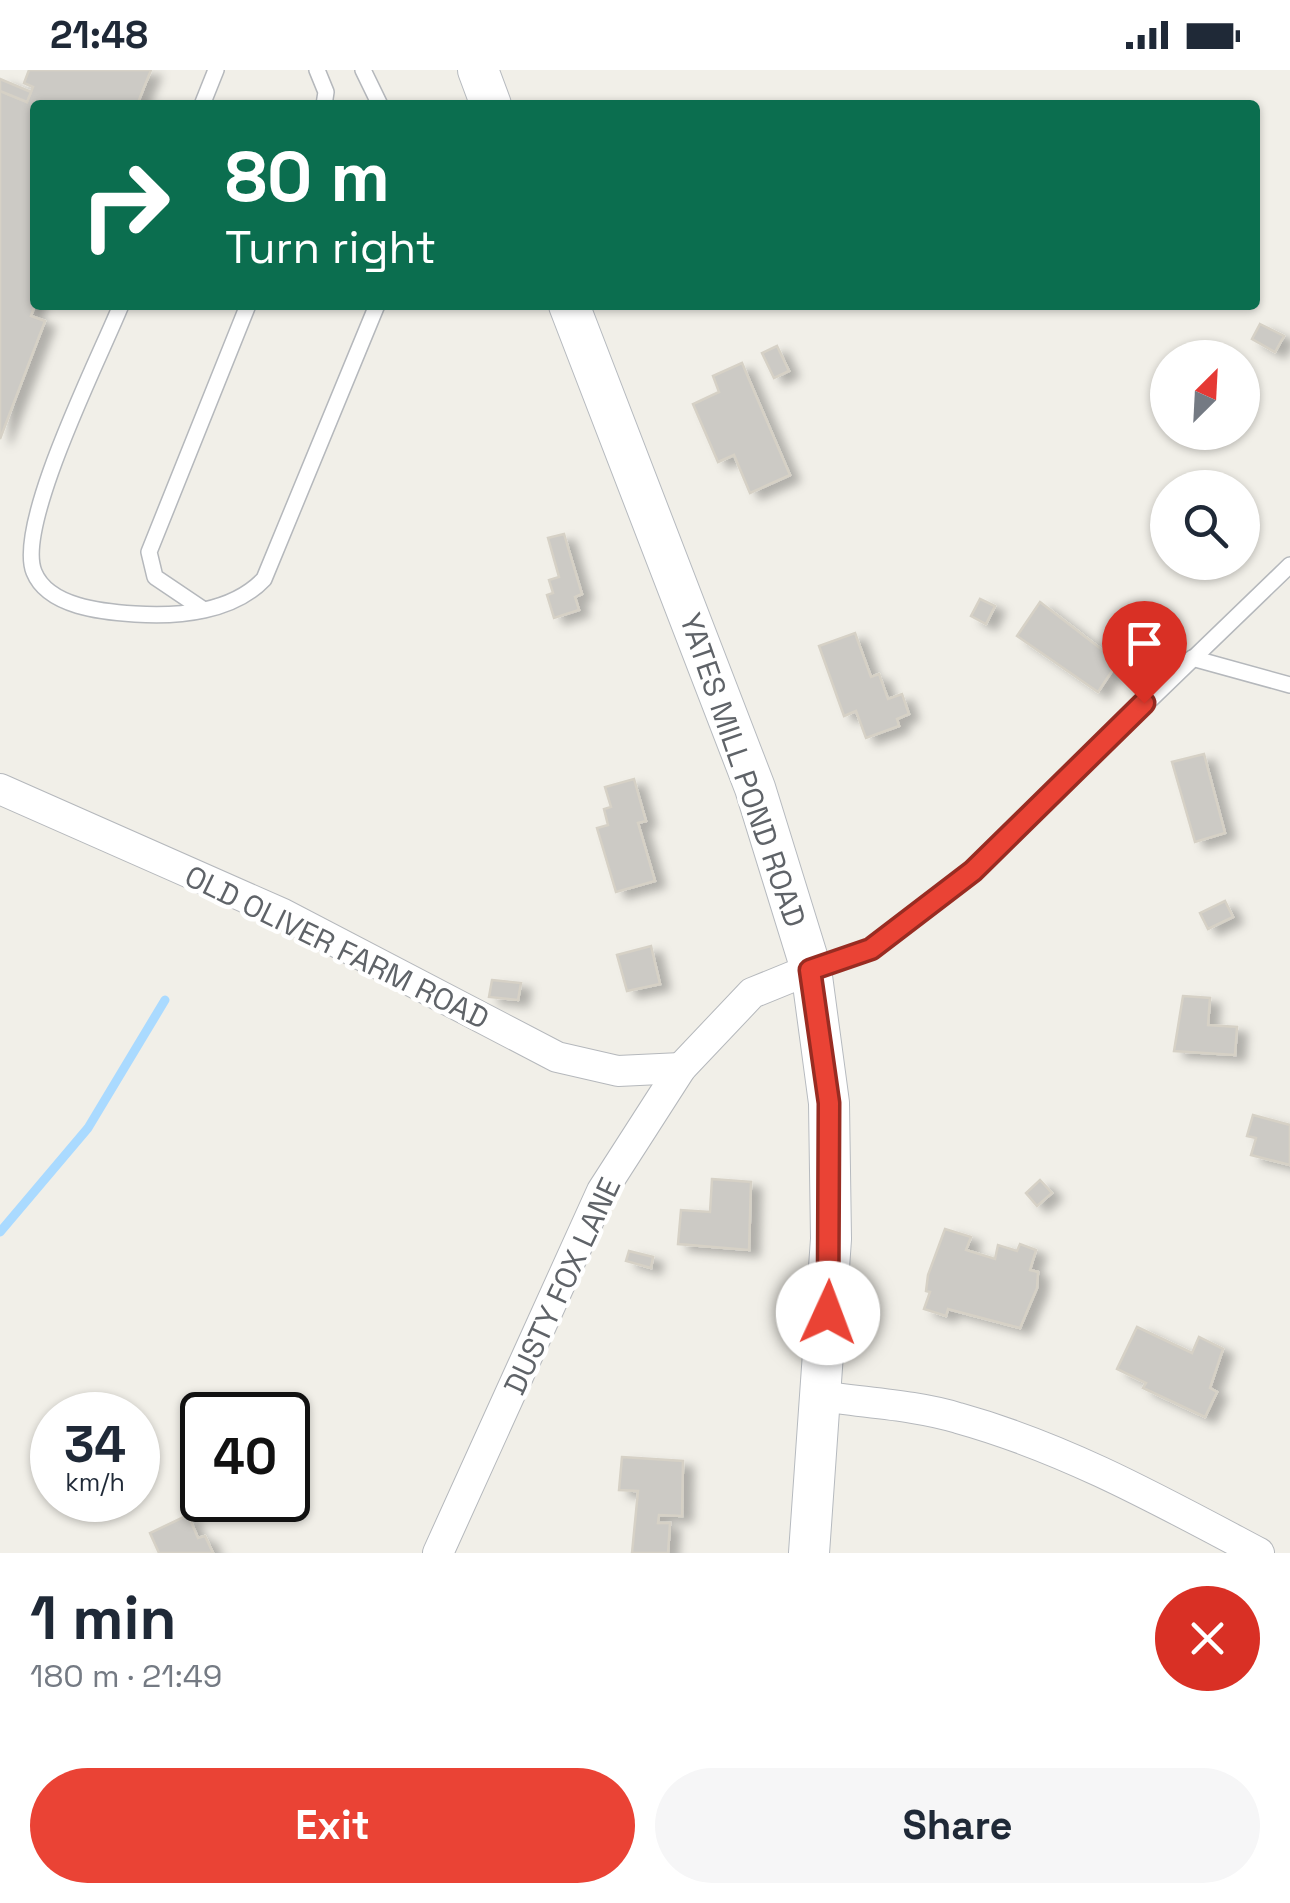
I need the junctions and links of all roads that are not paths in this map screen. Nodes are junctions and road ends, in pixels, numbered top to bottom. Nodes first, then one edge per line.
1 (216, 70) edge
2 (316, 70) edge
3 (363, 70) edge
4 (478, 70) edge
5 (204, 100) edge
6 (325, 100) edge
7 (378, 100) edge
8 (489, 100) edge
9 (119, 310) edge
10 (246, 310) edge
11 (375, 310) edge
12 (571, 310) edge
13 (1290, 565) edge
14 (202, 608) junction
15 (1192, 658) junction
16 (1290, 685) edge
17 (0, 788) edge
18 (810, 970) junction
19 (681, 1068) junction
20 (822, 1396) junction
21 (438, 1553) edge
22 (809, 1553) edge
23 (1260, 1553) edge

1 - 5 lane
2 - 6 lane
3 - 7 lane
4 - 8 street
9 - 14 lane
10 - 14 lane
11 - 14 lane
12 - 18 street, YATES MILL POND ROAD
13 - 15 lane
15 - 16 lane
15 - 18 lane
17 - 19 street, OLD OLIVER FARM ROAD
18 - 19 street, DUSTY FOX LANE
18 - 20 street, YATES MILL POND ROAD
19 - 21 street, DUSTY FOX LANE
20 - 22 street, YATES MILL POND ROAD
20 - 23 street

